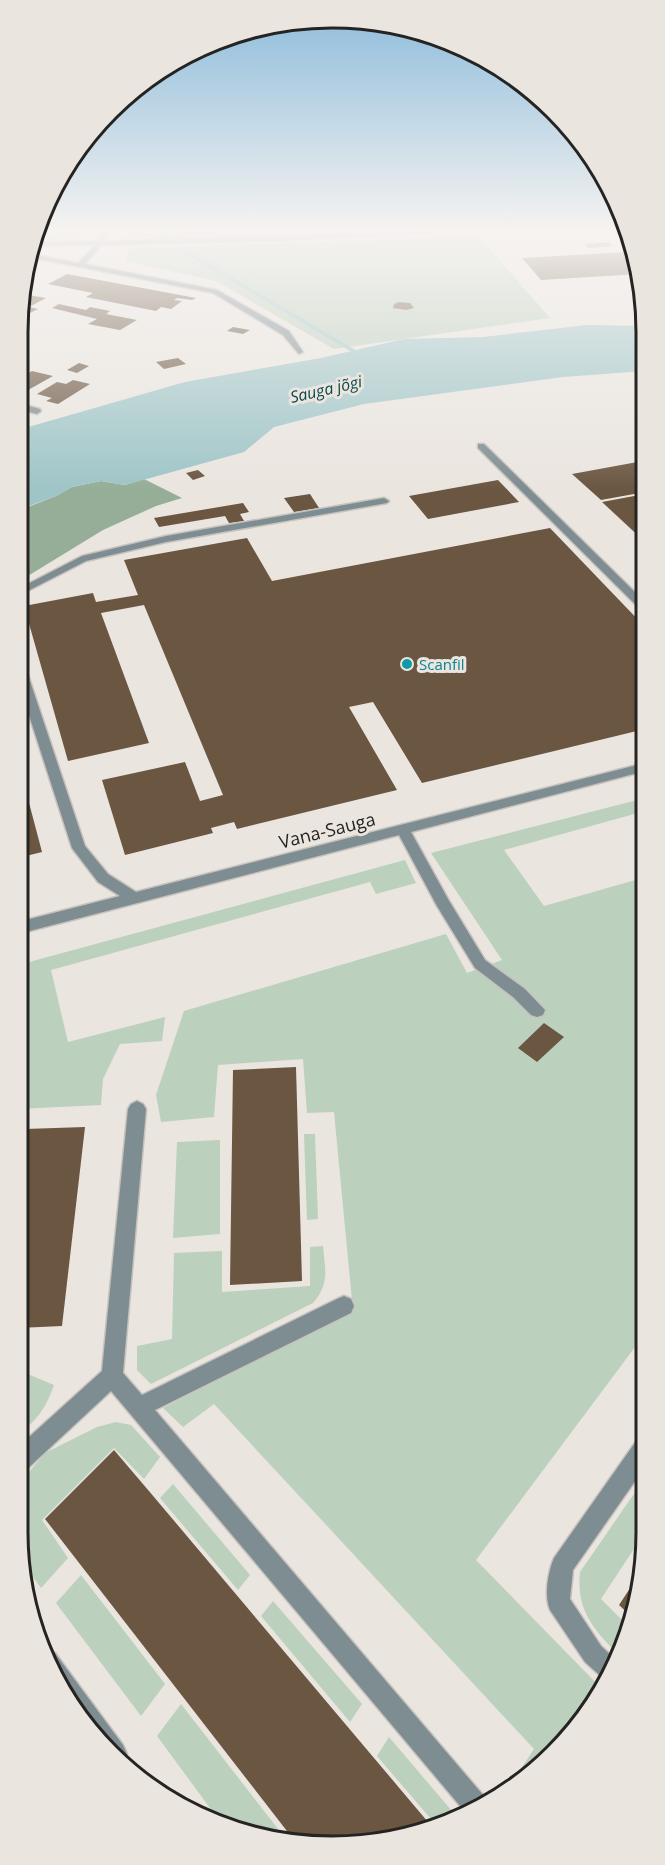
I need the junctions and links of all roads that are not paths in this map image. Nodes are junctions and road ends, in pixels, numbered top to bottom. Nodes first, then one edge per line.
1 (257, 316) edge
2 (299, 352) dead end
3 (29, 409) edge
4 (37, 411) dead end
5 (481, 446) dead end
6 (384, 501) dead end
7 (29, 586) edge
8 (636, 599) edge
9 (29, 696) edge
10 (636, 769) edge
11 (403, 829) junction
12 (134, 898) junction
13 (29, 925) edge
14 (537, 1010) dead end
15 (137, 1109) dead end
16 (345, 1306) dead end
17 (112, 1376) junction
18 (137, 1408) junction
19 (29, 1452) edge
20 (636, 1461) edge
21 (605, 1666) edge
22 (473, 1802) edge

1 - 2 street
3 - 4 street
5 - 8 street
6 - 7 street
9 - 12 street
10 - 11 street, Vana-Sauga
11 - 12 street, Vana-Sauga
11 - 14 street
12 - 13 street, Vana-Sauga
15 - 17 street
16 - 18 street
17 - 18 street
17 - 19 street
18 - 22 street
20 - 21 street

